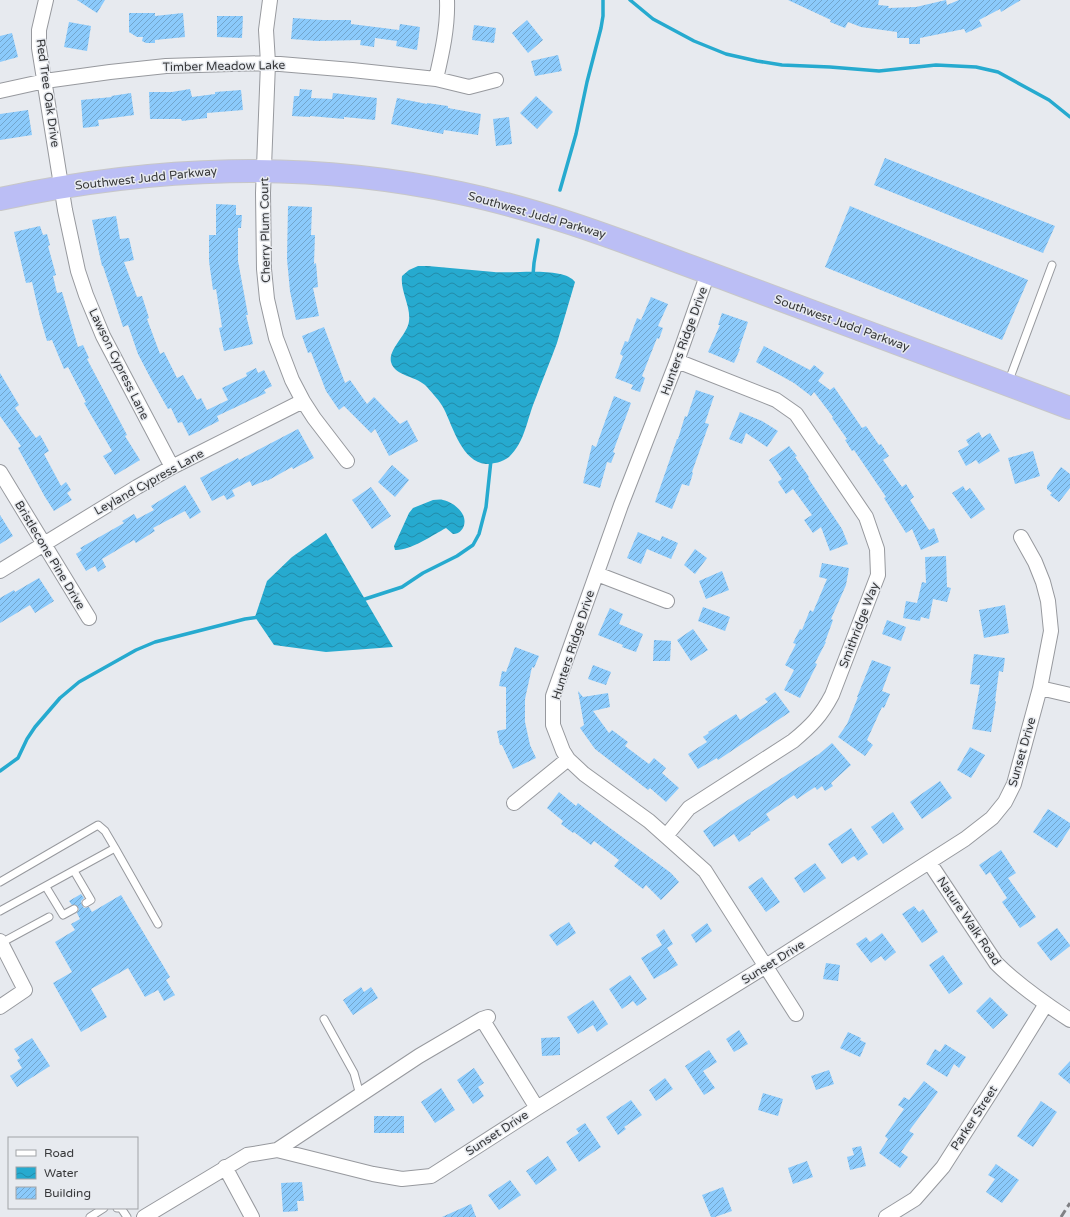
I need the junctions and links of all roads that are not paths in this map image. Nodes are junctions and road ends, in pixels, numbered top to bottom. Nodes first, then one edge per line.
1 (46, 0) edge
2 (270, 0) edge
3 (447, 0) edge
4 (268, 63) junction
5 (436, 79) junction
6 (496, 80) dead end
7 (45, 81) junction
8 (0, 91) edge
9 (264, 171) junction
10 (62, 186) junction
11 (0, 199) edge
12 (1052, 265) dead end
13 (708, 273) junction
14 (677, 361) junction
15 (1008, 384) junction
16 (303, 401) junction
17 (1070, 408) edge
18 (347, 461) dead end
19 (172, 468) junction
20 (0, 472) edge
21 (1021, 537) dead end
22 (43, 544) junction
23 (0, 571) edge
24 (597, 574) junction
25 (667, 601) dead end
26 (89, 618) dead end
27 (1040, 688) junction
28 (1070, 695) edge
29 (568, 759) junction
30 (514, 803) dead end
31 (666, 836) junction
32 (115, 848) junction
33 (930, 862) junction
34 (74, 871) junction
35 (0, 882) edge
36 (46, 887) junction
37 (86, 903) dead end
38 (74, 909) dead end
39 (0, 911) edge
40 (49, 917) dead end
41 (158, 924) dead end
42 (0, 942) edge
43 (766, 966) junction
44 (1046, 1004) junction
45 (0, 1007) edge
46 (796, 1014) dead end
47 (324, 1019) dead end
48 (1070, 1020) edge
49 (360, 1095) junction
50 (537, 1108) junction
51 (277, 1150) junction
52 (225, 1167) junction
53 (102, 1209) edge
54 (90, 1217) edge
55 (144, 1217) edge
56 (252, 1217) edge
57 (886, 1217) edge

1 - 7 street, Red Tree Oak Drive
2 - 4 street, Cherry Plum Court
3 - 5 street
4 - 5 street, Timber Meadow Lake
4 - 7 street, Timber Meadow Lake
4 - 9 street, Cherry Plum Court
5 - 6 street, Timber Meadow Lake
7 - 8 street, Timber Meadow Lake
7 - 10 street, Red Tree Oak Drive
9 - 10 highway, Southwest Judd Parkway
9 - 13 highway, Southwest Judd Parkway
9 - 16 street, Cherry Plum Court
10 - 11 highway, Southwest Judd Parkway
10 - 19 street, Lawson Cypress Lane
12 - 15 lane
13 - 14 street, Hunters Ridge Drive
13 - 15 highway, Southwest Judd Parkway
14 - 24 street, Hunters Ridge Drive
14 - 31 street, Smithridge Way
15 - 17 highway, Southwest Judd Parkway
16 - 18 street, Cherry Plum Court
16 - 19 street, Leyland Cypress Lane
19 - 22 street, Leyland Cypress Lane
20 - 22 street, Bristlecone Pine Drive
21 - 27 street, Sunset Drive
22 - 23 street, Leyland Cypress Lane
22 - 26 street, Bristlecone Pine Drive
24 - 25 street
24 - 29 street, Hunters Ridge Drive
27 - 28 street
27 - 33 street, Sunset Drive
29 - 30 street
29 - 31 street, Hunters Ridge Drive
31 - 43 street, Hunters Ridge Drive
32 - 34 lane
32 - 35 lane
32 - 41 lane
33 - 43 street, Sunset Drive
33 - 44 street, Nature Walk Road
34 - 36 lane
34 - 37 lane
36 - 38 lane
36 - 39 lane
40 - 42 lane
42 - 45 street
43 - 46 street, Hunters Ridge Drive
43 - 50 street, Sunset Drive
44 - 48 street, Nature Walk Road
44 - 57 street, Parker Street
47 - 49 lane
49 - 50 street, Sunset Drive
49 - 51 street, Sunset Drive
50 - 51 street, Sunset Drive
51 - 52 street, Sunset Drive
52 - 55 street, Sunset Drive
52 - 56 street
53 - 54 lane

